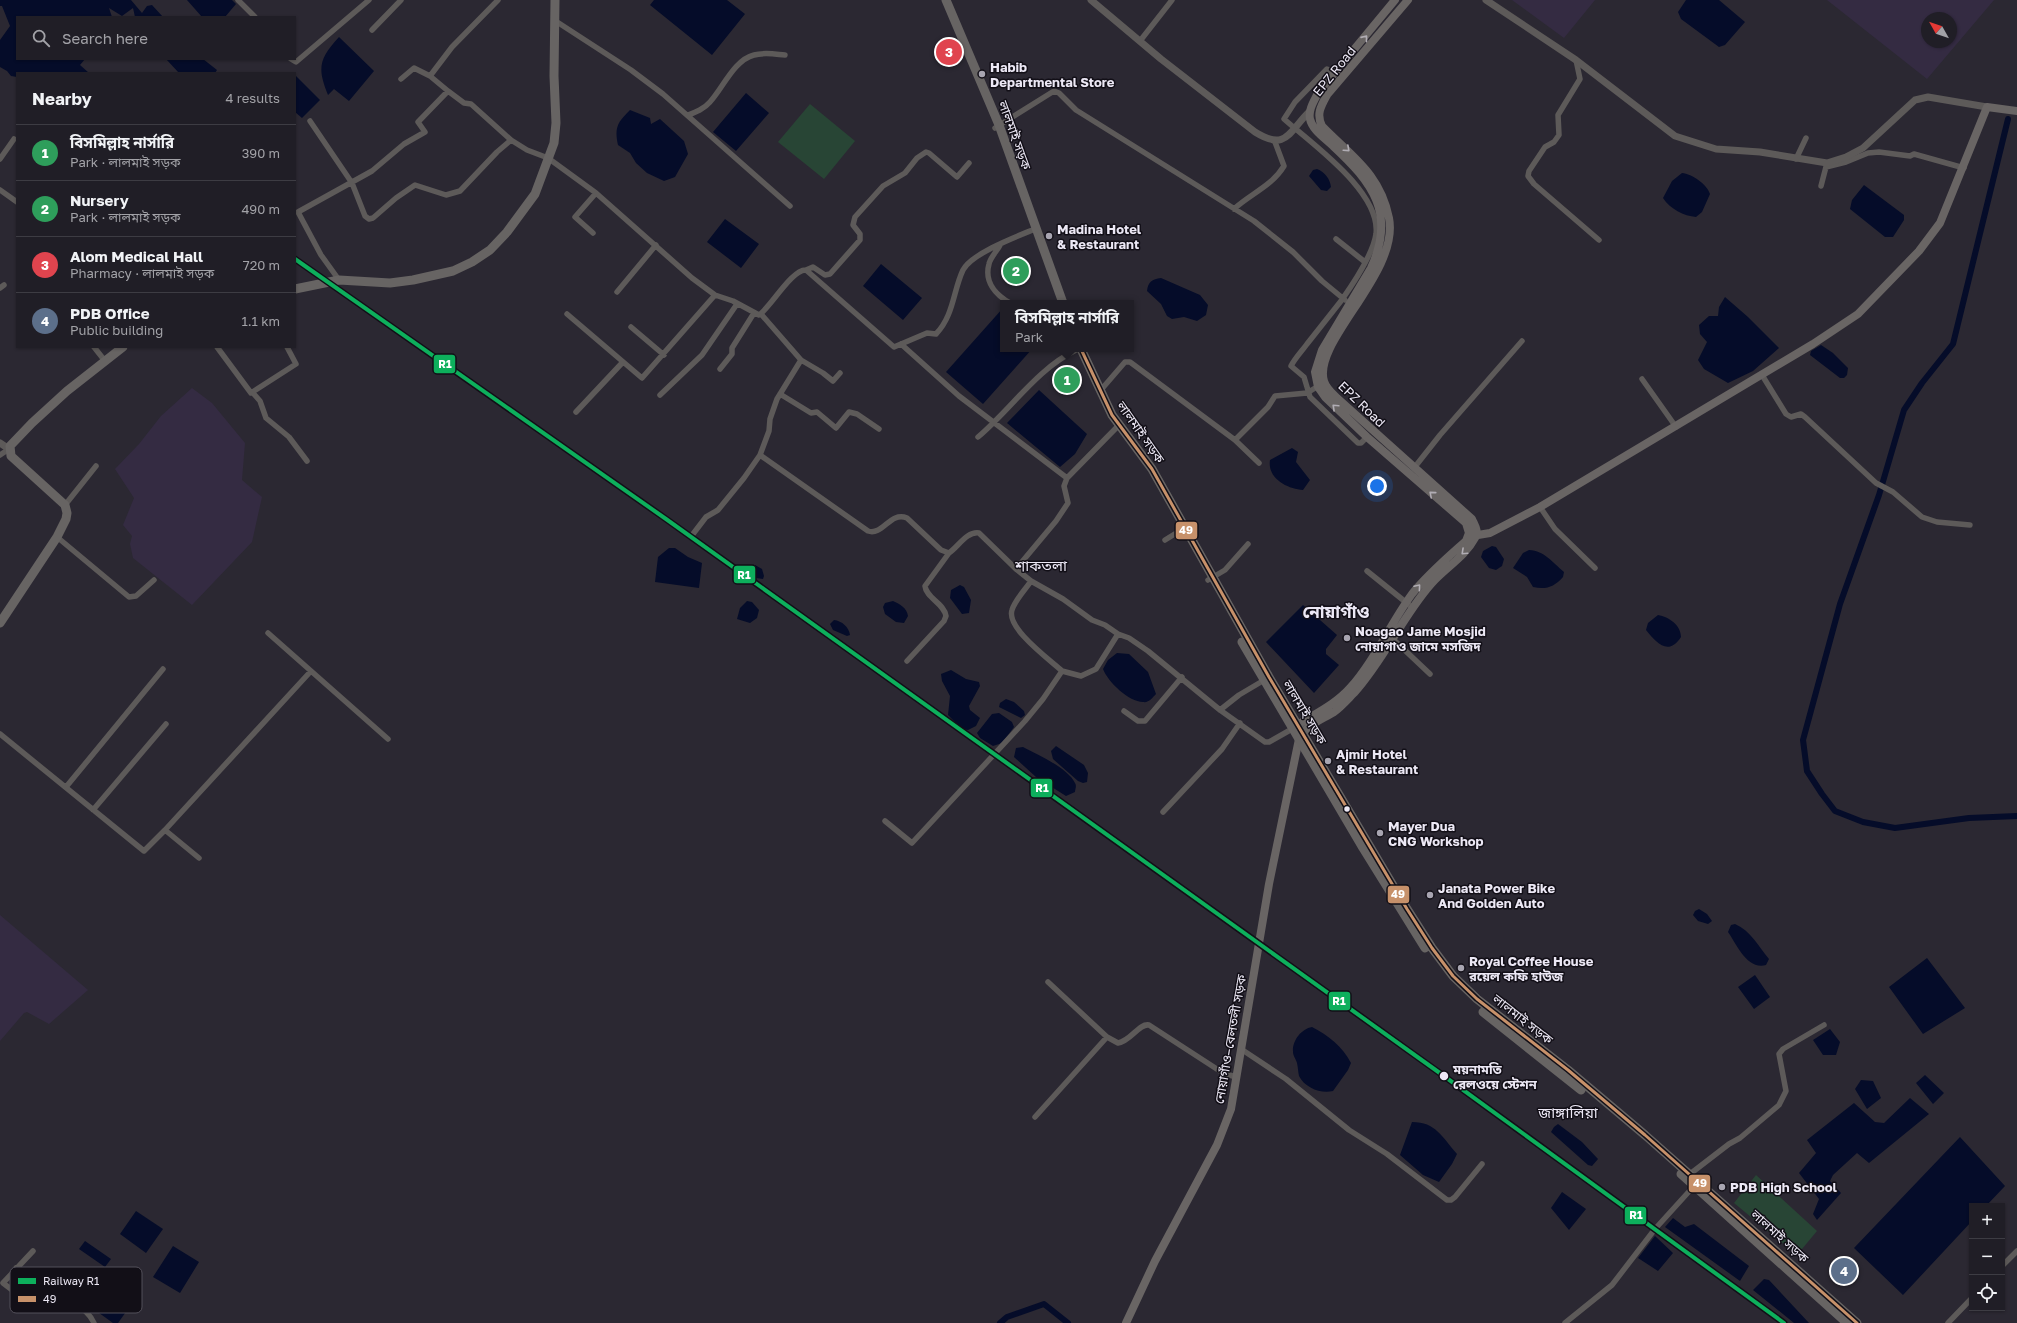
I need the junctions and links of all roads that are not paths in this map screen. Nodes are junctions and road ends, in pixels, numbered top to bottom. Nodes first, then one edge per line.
1 (238, 0) edge
2 (369, 0) edge
3 (401, 0) edge
4 (498, 0) edge
5 (555, 0) edge
6 (941, 0) edge
7 (946, 0) edge
8 (1091, 0) edge
9 (1172, 0) edge
10 (1395, 0) edge
11 (1408, 0) edge
12 (1486, 0) edge
13 (254, 16) edge
14 (554, 20) junction
15 (372, 30) dead end
16 (1140, 41) junction
17 (785, 55) dead end
18 (293, 60) edge
19 (1576, 60) junction
20 (1334, 74) junction
21 (430, 76) junction
22 (401, 79) dead end
23 (448, 91) junction
24 (1987, 107) junction
25 (1310, 111) junction
26 (2017, 111) edge
27 (688, 115) junction
28 (310, 121) dead end
29 (997, 127) junction
30 (1295, 128) junction
31 (1806, 138) dead end
32 (14, 139) dead end
33 (511, 140) junction
34 (1275, 142) junction
35 (548, 158) junction
36 (0, 159) edge
37 (1796, 159) junction
38 (969, 163) dead end
39 (1826, 165) junction
40 (1964, 168) junction
41 (352, 183) junction
42 (1821, 186) dead end
43 (0, 190) edge
44 (596, 193) junction
45 (16, 201) edge
46 (790, 206) dead end
47 (1234, 208) junction
48 (1033, 230) junction
49 (593, 233) dead end
50 (1336, 240) dead end
51 (1599, 240) dead end
52 (656, 245) junction
53 (1000, 245) junction
54 (1365, 262) junction
55 (806, 270) junction
56 (339, 280) junction
57 (296, 289) edge
58 (617, 292) dead end
59 (715, 295) junction
60 (1342, 299) junction
61 (1005, 300) edge
62 (1055, 300) edge
63 (1062, 300) edge
64 (737, 304) junction
65 (1352, 306) junction
66 (754, 313) junction
67 (566, 314) dead end
68 (761, 314) junction
69 (631, 327) dead end
70 (1522, 341) dead end
71 (901, 344) junction
72 (95, 348) edge
73 (122, 348) edge
74 (219, 348) edge
75 (288, 348) edge
76 (1072, 352) edge
77 (1079, 352) edge
78 (1080, 352) edge
79 (664, 355) junction
80 (801, 360) junction
81 (105, 361) junction
82 (622, 363) junction
83 (720, 369) dead end
84 (840, 373) dead end
85 (1762, 375) junction
86 (1642, 379) dead end
87 (1321, 385) junction
88 (1100, 392) junction
89 (252, 393) junction
90 (1307, 393) junction
91 (780, 394) junction
92 (660, 395) dead end
93 (576, 412) dead end
94 (994, 423) junction
95 (1116, 427) junction
96 (1676, 427) junction
97 (878, 428) dead end
98 (978, 437) dead end
99 (1367, 437) junction
100 (1235, 440) junction
101 (0, 443) edge
102 (9, 449) junction
103 (1388, 450) junction
104 (0, 455) edge
105 (760, 455) junction
106 (307, 461) dead end
107 (1259, 463) dead end
108 (96, 466) dead end
109 (1414, 468) junction
110 (1066, 478) junction
111 (65, 505) junction
112 (1540, 507) junction
113 (1970, 525) dead end
114 (1184, 528) junction
115 (692, 534) dead end
116 (1468, 536) junction
117 (1476, 536) junction
118 (56, 537) junction
119 (1165, 540) dead end
120 (1248, 544) dead end
121 (949, 553) junction
122 (1594, 568) dead end
123 (1016, 569) junction
124 (1367, 571) dead end
125 (1211, 579) junction
126 (154, 580) dead end
127 (1031, 581) junction
128 (1410, 605) junction
129 (0, 623) edge
130 (268, 633) dead end
131 (1118, 634) junction
132 (1394, 640) junction
133 (1382, 650) junction
134 (907, 661) dead end
135 (163, 669) dead end
136 (1062, 670) junction
137 (311, 671) junction
138 (1430, 674) dead end
139 (1182, 677) junction
140 (1266, 679) junction
141 (1124, 710) dead end
142 (1220, 710) junction
143 (1240, 723) junction
144 (166, 724) dead end
145 (1298, 731) junction
146 (0, 734) edge
147 (388, 738) dead end
148 (66, 786) junction
149 (94, 810) junction
150 (1163, 812) dead end
151 (884, 821) dead end
152 (165, 830) junction
153 (199, 858) dead end
154 (1048, 982) dead end
155 (1475, 1001) junction
156 (1824, 1025) dead end
157 (1107, 1037) junction
158 (1241, 1049) junction
159 (1236, 1077) junction
160 (1035, 1117) dead end
161 (1482, 1164) dead end
162 (1690, 1174) junction
163 (1694, 1186) junction
164 (1704, 1191) junction
165 (33, 1251) dead end
166 (2017, 1251) edge
167 (2005, 1263) edge
168 (17, 1267) edge
169 (1791, 1269) junction
170 (10, 1275) edge
171 (2, 1285) edge
172 (1969, 1301) edge
173 (86, 1313) edge
174 (94, 1323) edge
175 (1126, 1323) edge
176 (1565, 1323) edge
177 (1847, 1323) edge
178 (1857, 1323) edge
179 (1948, 1323) edge

1 - 13 street
2 - 18 street
3 - 15 street
4 - 21 street
5 - 14 main road
6 - 29 main road, লালমাই সড়ক
7 - 29 main road, লালমাই সড়ক
8 - 16 street
9 - 16 street
20 -> 10 main road, EPZ Road
11 -> 65 main road, EPZ Road
12 - 19 street
14 - 27 street
14 - 35 main road
16 - 34 street
17 - 27 street
19 - 37 street
19 - 51 street
20 - 25 main road, EPZ Road
20 - 30 street
21 - 22 street
21 - 23 street
23 - 33 street
23 - 41 street
24 - 26 main road
24 - 39 street
24 - 40 main road
25 - 30 street
25 - 65 main road, EPZ Road
27 - 46 street
28 - 41 street
29 - 47 street
29 - 48 main road, লালমাই সড়ক
30 - 34 street
30 - 54 street
31 - 37 street
32 - 36 street
33 - 35 street
33 - 41 street
34 - 47 street
35 - 44 street
35 - 56 main road
37 - 39 street
38 - 55 street
39 - 40 street
39 - 42 street
40 - 85 main road
41 - 56 street
43 - 45 street
44 - 49 street
44 - 52 street
47 - 60 street
48 - 53 street
48 - 62 main road, লালমাই সড়ক
48 - 63 main road, লালমাই সড়ক
50 - 54 street
52 - 58 street
52 - 59 street
53 - 61 street
53 - 71 street
54 - 60 street
55 - 68 street
55 - 71 street
56 - 57 main road
59 - 64 street
59 - 79 street
60 - 65 street
60 - 90 street
64 - 66 street
64 - 92 street
65 - 87 main road, EPZ Road
66 - 68 street
66 - 83 street
67 - 82 street
68 - 80 street
69 - 79 street
70 - 109 street
71 - 94 street
72 - 81 street
73 - 81 main road
74 - 89 street
75 - 89 street
76 - 94 street
77 - 95 main road, লালমাই সড়ক
78 - 88 main road, লালমাই সড়ক
79 - 82 street
80 - 84 street
80 - 91 street
81 - 102 main road
82 - 93 street
85 - 96 main road
85 - 113 street
86 - 96 street
87 - 90 street
99 -> 87 main road, EPZ Road
87 - 103 main road, EPZ Road
88 - 95 main road, লালমাই সড়ক
88 - 100 street
89 - 106 street
90 - 99 street
90 - 100 street
91 - 97 street
91 - 105 street
94 - 98 street
94 - 110 street
95 - 110 street
95 - 114 main road, লালমাই সড়ক
96 - 112 main road
99 - 103 main road, EPZ Road
100 - 107 street
101 - 102 street
102 - 104 street
102 - 111 main road
103 - 109 main road, EPZ Road
116 -> 103 main road, EPZ Road
105 - 115 street
105 - 121 street
108 - 111 street
109 - 117 main road, EPZ Road
110 - 123 street
111 - 118 main road
112 - 117 main road
112 - 122 street
114 - 119 street
114 - 125 main road, লালমাই সড়ক
116 - 117 main road
128 -> 116 main road
117 -> 128 main road
118 - 126 street
118 - 129 main road
120 - 125 street
121 - 123 street
121 - 134 street
123 - 127 street
124 - 128 street
125 - 140 main road, লালমাই সড়ক
127 - 131 street
127 - 136 street
128 - 132 main road
128 - 133 main road
130 - 137 street
131 - 136 street
131 - 139 street
132 - 133 main road
132 - 138 street
133 - 145 main road
135 - 148 street
136 - 151 street
137 - 147 street
137 - 152 street
139 - 141 street
139 - 142 street
140 - 142 street
140 - 145 main road, লালমাই সড়ক
142 - 143 street
143 - 145 street
143 - 150 street
144 - 149 street
145 - 155 main road, লালমাই সড়ক
145 - 158 main road, নোয়াগাঁও–বেলতলী সড়ক
146 - 148 street
148 - 149 street
149 - 152 street
152 - 153 street
154 - 157 street
155 - 162 main road, লালমাই সড়ক
155 - 163 main road, লালমাই সড়ক
156 - 162 street
157 - 159 street
157 - 160 street
158 - 159 main road, নোয়াগাঁও–বেলতলী সড়ক
158 - 161 street
159 - 175 main road, নোয়াগাঁও–বেলতলী সড়ক
162 - 164 main road, লালমাই সড়ক
163 - 164 main road, লালমাই সড়ক
163 - 176 street
164 - 169 main road, লালমাই সড়ক
165 - 168 street
166 - 167 street
169 - 177 main road, লালমাই সড়ক
169 - 178 main road, লালমাই সড়ক
170 - 171 street
172 - 179 street
173 - 174 street

